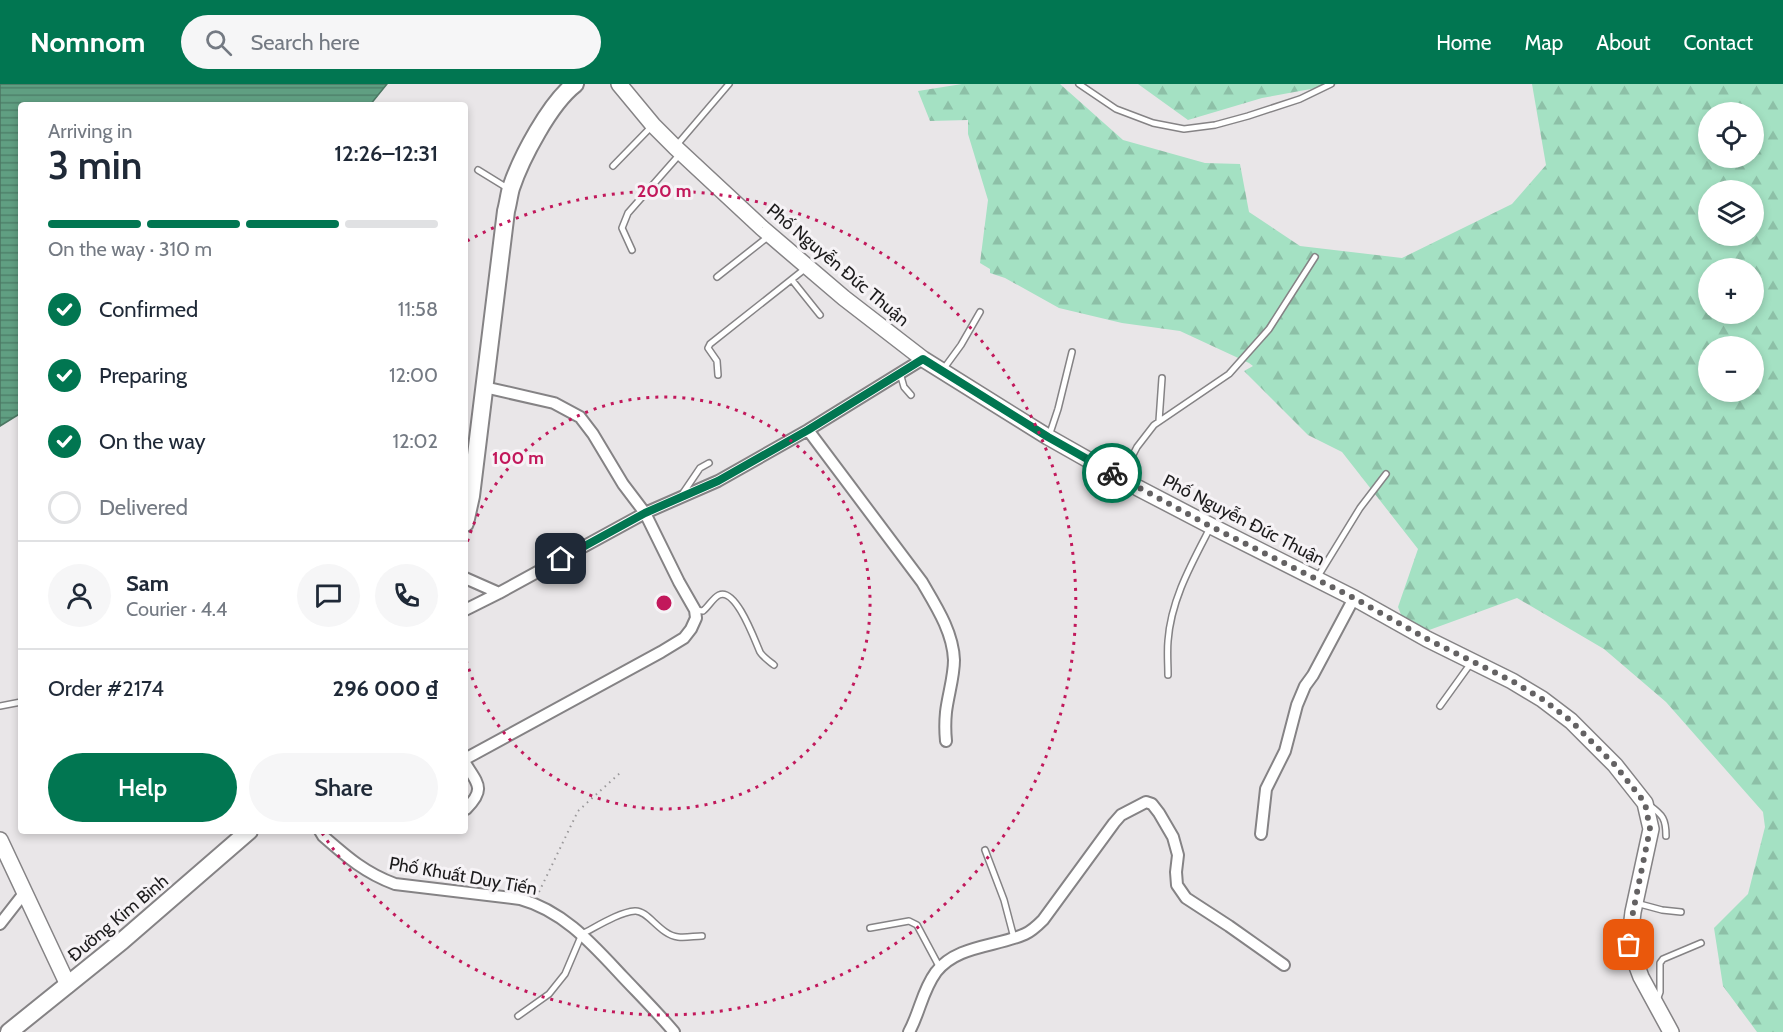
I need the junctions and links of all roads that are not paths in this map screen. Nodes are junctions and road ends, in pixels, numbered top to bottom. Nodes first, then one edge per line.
1 (575, 84) edge
2 (618, 84) edge
3 (729, 84) edge
4 (1079, 84) edge
5 (1331, 84) edge
6 (653, 125) junction
7 (678, 150) junction
8 (613, 166) dead end
9 (477, 170) dead end
10 (511, 190) junction
11 (770, 235) junction
12 (632, 250) dead end
13 (1315, 257) dead end
14 (807, 267) junction
15 (717, 277) dead end
16 (792, 280) junction
17 (980, 312) dead end
18 (820, 315) dead end
19 (1072, 352) dead end
20 (923, 359) junction
21 (942, 371) junction
22 (900, 373) junction
23 (718, 375) dead end
24 (1162, 378) dead end
25 (484, 387) junction
26 (910, 395) dead end
27 (1159, 421) junction
28 (808, 430) junction
29 (1048, 437) junction
30 (709, 463) dead end
31 (1386, 474) dead end
32 (1122, 478) junction
33 (680, 497) junction
34 (468, 510) edge
35 (645, 513) junction
36 (1210, 526) junction
37 (468, 579) edge
38 (1316, 579) junction
39 (499, 593) junction
40 (1354, 598) junction
41 (468, 608) edge
42 (695, 610) junction
43 (1472, 662) junction
44 (774, 665) dead end
45 (1168, 675) dead end
46 (18, 703) edge
47 (0, 706) edge
48 (1440, 706) dead end
49 (946, 741) dead end
50 (468, 759) edge
51 (468, 766) edge
52 (1645, 803) junction
53 (468, 807) edge
54 (246, 834) edge
55 (322, 834) edge
56 (1261, 834) dead end
57 (1666, 836) dead end
58 (0, 840) edge
59 (985, 850) dead end
60 (25, 892) junction
61 (1635, 902) junction
62 (1681, 912) dead end
63 (0, 924) edge
64 (870, 928) dead end
65 (582, 934) junction
66 (702, 936) dead end
67 (1014, 938) junction
68 (1701, 943) dead end
69 (1284, 965) dead end
70 (940, 968) junction
71 (68, 985) junction
72 (1656, 1005) junction
73 (518, 1016) dead end
74 (9, 1032) edge
75 (674, 1032) edge
76 (909, 1032) edge
77 (1671, 1032) edge

1 - 10 main road
2 - 6 street, Phố Nguyễn Đức Thuận
3 - 7 lane
4 - 5 lane
6 - 7 street, Phố Nguyễn Đức Thuận
6 - 8 lane
7 - 11 street, Phố Nguyễn Đức Thuận
7 - 12 lane
9 - 10 lane
10 - 25 main road
11 - 14 street, Phố Nguyễn Đức Thuận
11 - 15 lane
13 - 27 lane
14 - 16 lane
14 - 20 street, Phố Nguyễn Đức Thuận
16 - 18 lane
16 - 23 lane
17 - 21 lane
19 - 29 lane
20 - 21 street, Phố Nguyễn Đức Thuận
20 - 22 street
21 - 29 street, Phố Nguyễn Đức Thuận
22 - 26 lane
22 - 28 street
24 - 27 lane
25 - 34 main road
25 - 35 street
27 - 32 lane
28 - 33 street
28 - 49 street
29 - 32 street, Phố Nguyễn Đức Thuận
30 - 33 lane
31 - 38 lane
32 - 36 street, Phố Nguyễn Đức Thuận
33 - 35 street
35 - 39 street
35 - 42 street
36 - 38 street, Phố Nguyễn Đức Thuận
36 - 45 lane
37 - 39 street
38 - 40 street, Phố Nguyễn Đức Thuận
39 - 41 street
40 - 43 street, Phố Nguyễn Đức Thuận
40 - 56 street
42 - 44 lane
42 - 50 street
43 - 48 lane
43 - 52 street, Phố Nguyễn Đức Thuận
46 - 47 lane
51 - 53 street
52 - 57 lane
52 - 61 street
54 - 71 main road, Đường Kim Bình
55 - 65 street, Phố Khuất Duy Tiến
58 - 60 street
59 - 67 lane
60 - 63 street
60 - 71 street
61 - 62 lane
61 - 72 street
64 - 70 lane
65 - 66 lane
65 - 73 lane
65 - 75 street, Phố Khuất Duy Tiến
67 - 69 street
67 - 70 street
68 - 72 lane
70 - 76 street
71 - 74 main road, Đường Kim Bình
72 - 77 street

